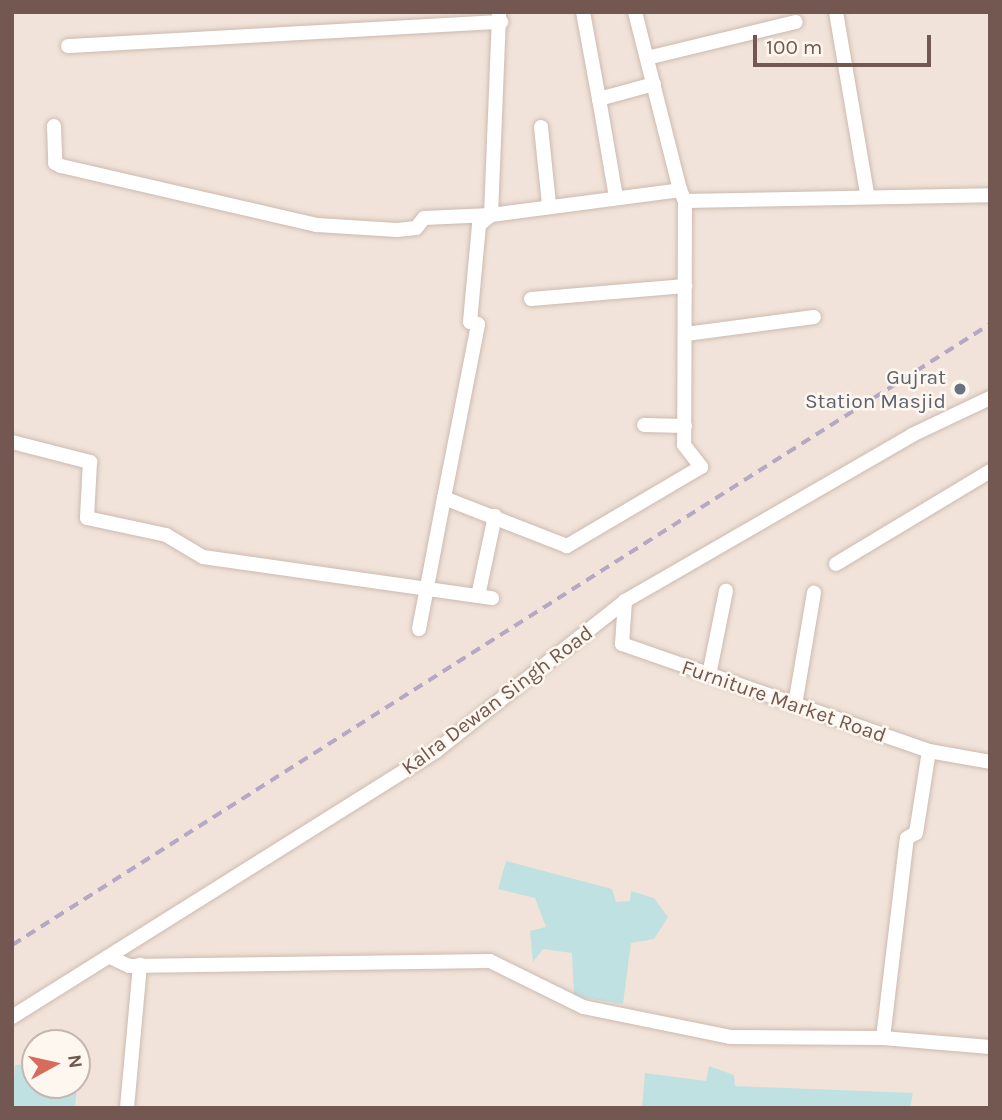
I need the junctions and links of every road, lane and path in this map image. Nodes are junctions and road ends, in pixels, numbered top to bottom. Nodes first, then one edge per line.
1 (583, 12) edge
2 (635, 12) edge
3 (836, 12) edge
4 (500, 17) edge
5 (796, 22) dead end
6 (68, 46) dead end
7 (648, 58) junction
8 (654, 84) junction
9 (599, 100) junction
10 (54, 126) dead end
11 (541, 127) dead end
12 (867, 194) junction
13 (990, 195) edge
14 (683, 196) junction
15 (617, 197) junction
16 (549, 204) junction
17 (491, 215) junction
18 (685, 286) junction
19 (531, 299) dead end
20 (814, 317) dead end
21 (686, 334) junction
22 (990, 398) edge
23 (644, 425) dead end
24 (685, 426) junction
25 (12, 442) edge
26 (990, 471) edge
27 (444, 498) junction
28 (495, 516) junction
29 (835, 564) dead end
30 (426, 587) junction
31 (726, 591) dead end
32 (814, 593) dead end
33 (625, 601) junction
34 (419, 629) dead end
35 (709, 675) junction
36 (795, 705) junction
37 (929, 751) junction
38 (990, 762) edge
39 (112, 958) junction
40 (140, 965) junction
41 (12, 1017) edge
42 (883, 1038) junction
43 (990, 1047) edge
44 (127, 1108) edge

1 - 9 street
2 - 7 street
3 - 12 street
4 - 6 street
4 - 17 street
5 - 7 street
7 - 8 street
8 - 9 street
8 - 14 street
9 - 15 street
10 - 17 street
11 - 16 street
12 - 13 street
12 - 14 street
14 - 15 street
14 - 18 street
15 - 16 street
16 - 17 street
17 - 27 street
18 - 19 street
18 - 21 street
20 - 21 street
21 - 24 street
22 - 33 street, Kalra Dewan Singh Road
23 - 24 street
24 - 28 street
25 - 30 street
26 - 29 street
27 - 28 street
27 - 30 street
28 - 30 street
30 - 34 street
31 - 35 street
32 - 36 street
33 - 35 street, Furniture Market Road
33 - 39 street, Kalra Dewan Singh Road
35 - 36 street, Furniture Market Road
36 - 37 street, Furniture Market Road
37 - 38 street, Furniture Market Road
37 - 42 street
39 - 40 street
39 - 41 street, Kalra Dewan Singh Road
40 - 42 street
40 - 44 street
42 - 43 street

